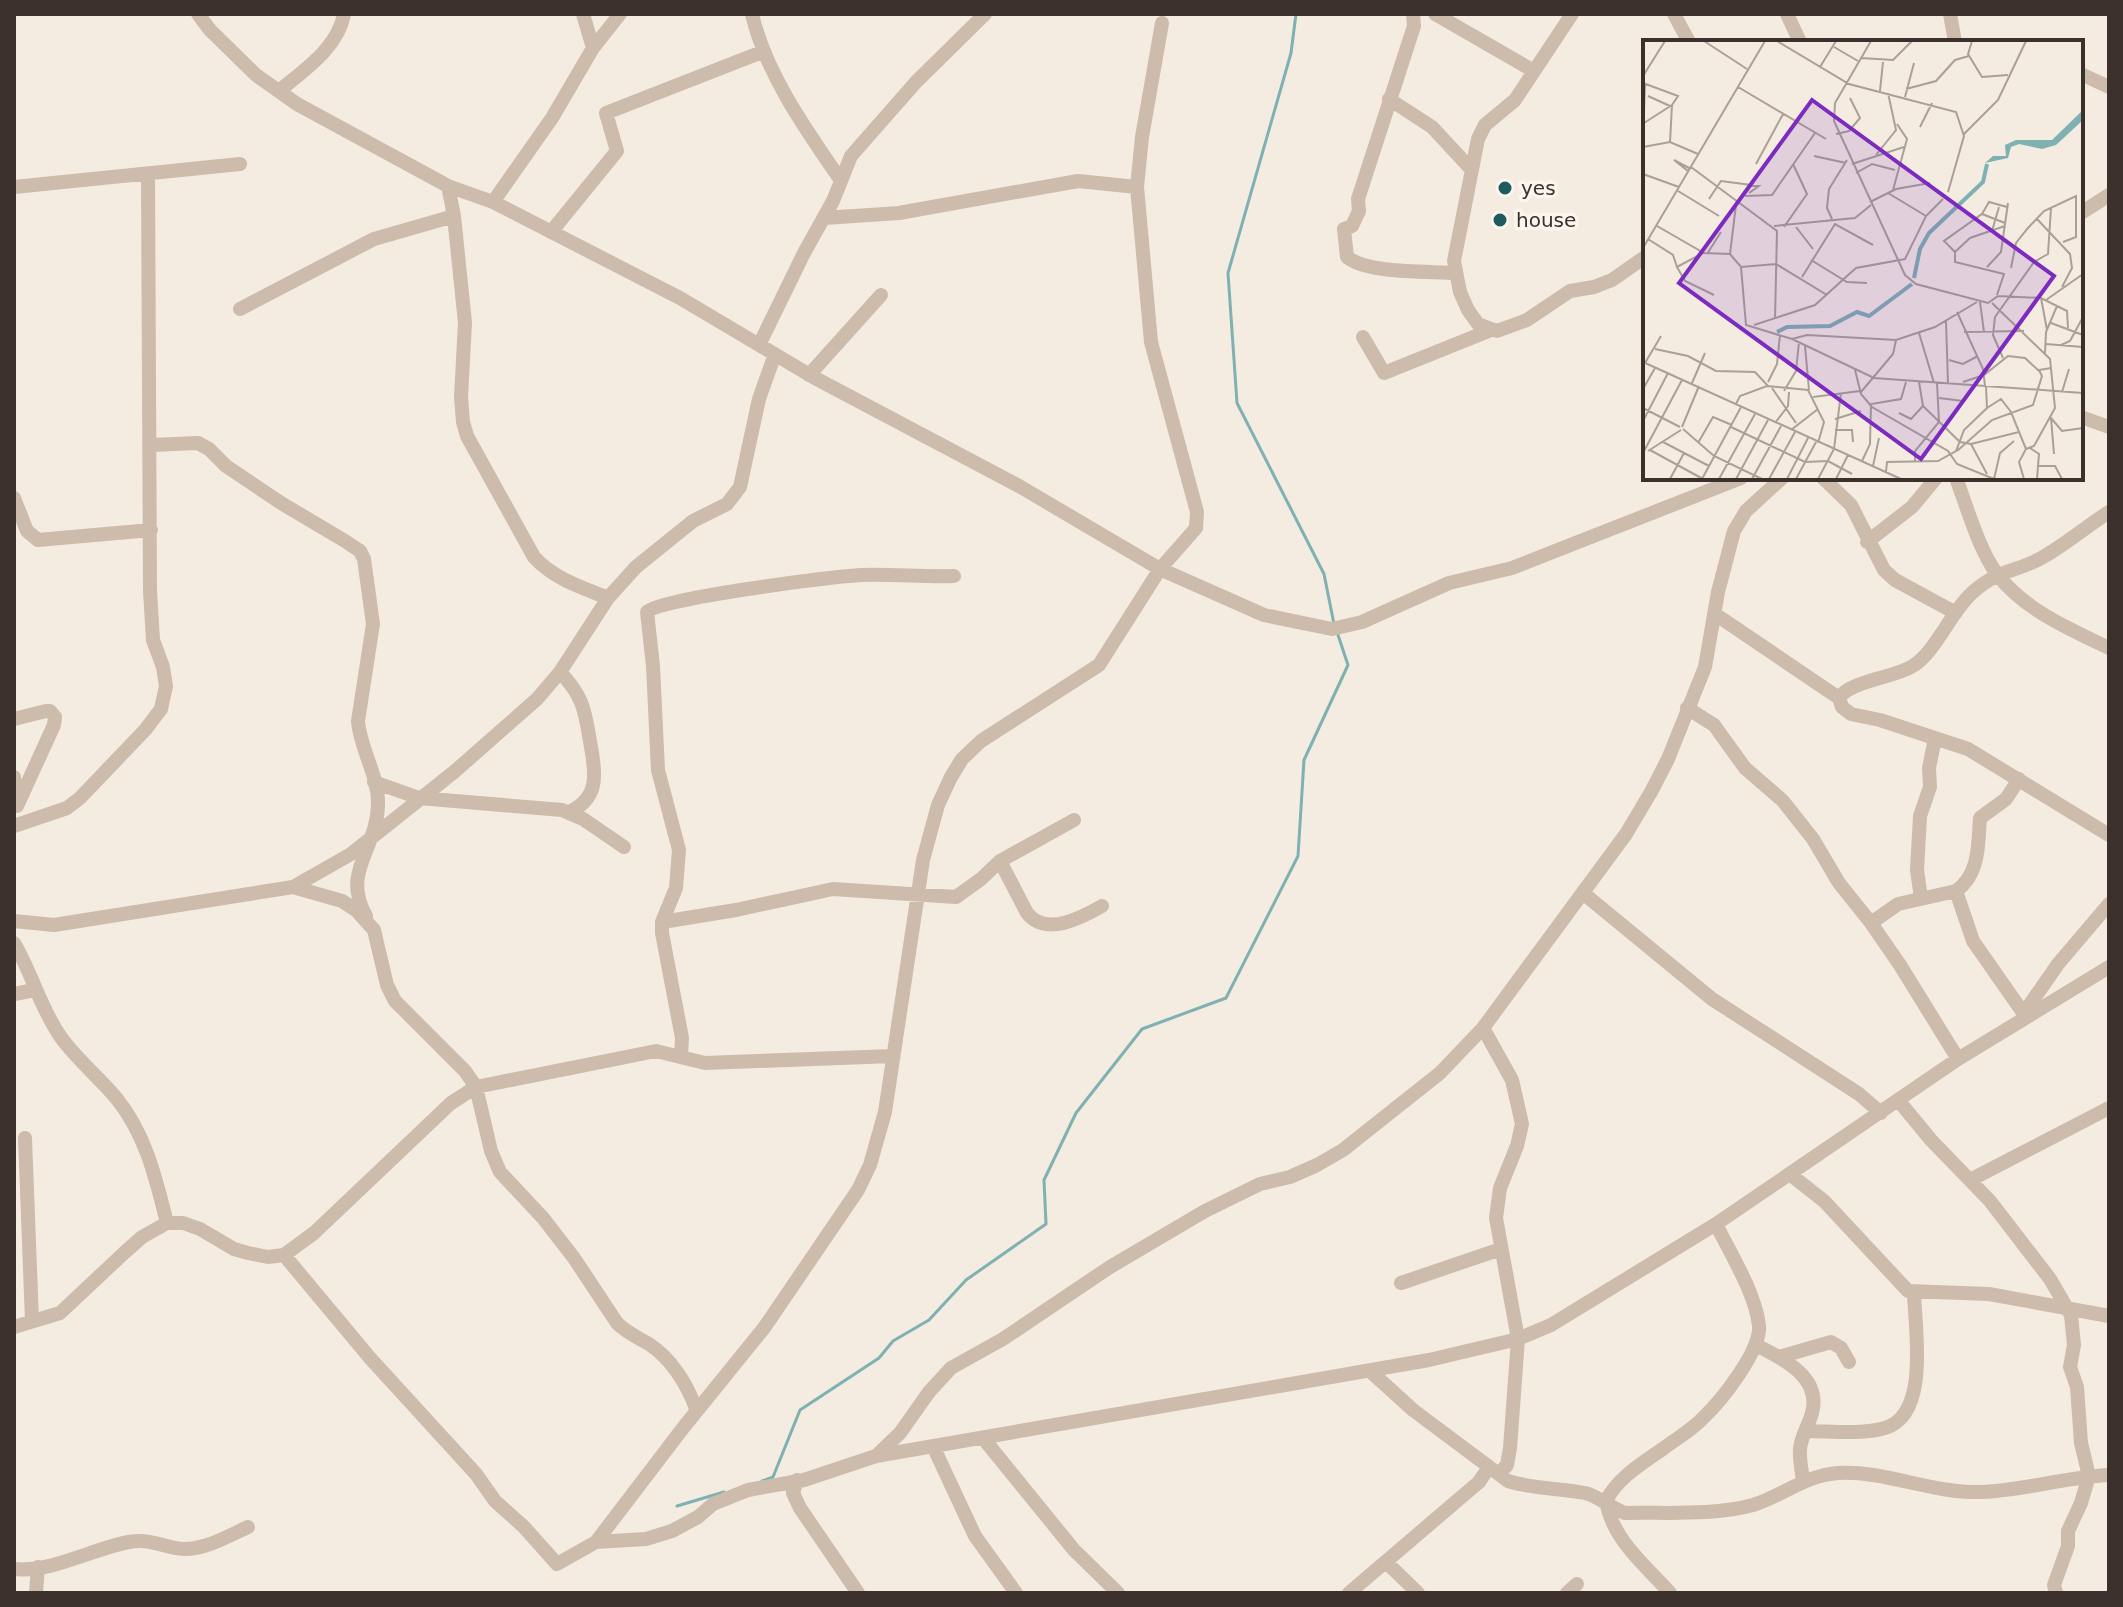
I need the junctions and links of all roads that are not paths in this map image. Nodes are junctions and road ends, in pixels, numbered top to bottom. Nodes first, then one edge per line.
1 (198, 14) edge
2 (344, 14) edge
3 (583, 14) edge
4 (620, 14) edge
5 (752, 14) edge
6 (985, 14) edge
7 (1413, 14) edge
8 (1435, 14) edge
9 (1572, 14) edge
10 (1674, 14) edge
11 (1787, 14) edge
12 (1950, 14) edge
13 (1162, 23) dead end
14 (1688, 40) edge
15 (1799, 40) edge
16 (1955, 40) edge
17 (593, 48) junction
18 (762, 52) junction
19 (1534, 71) junction
20 (2083, 75) edge
21 (2109, 87) edge
22 (279, 91) junction
23 (1389, 99) junction
24 (240, 164) dead end
25 (1471, 169) junction
26 (148, 174) junction
27 (840, 179) junction
28 (448, 186) junction
29 (14, 187) edge
30 (1137, 187) junction
31 (2109, 195) edge
32 (493, 202) junction
33 (2083, 212) edge
34 (454, 216) junction
35 (824, 218) junction
36 (551, 232) junction
37 (1643, 258) edge
38 (1456, 273) junction
39 (881, 295) dead end
40 (240, 309) dead end
41 (1491, 330) junction
42 (1363, 337) dead end
43 (760, 343) junction
44 (775, 354) junction
45 (809, 375) junction
46 (2083, 418) edge
47 (2109, 427) edge
48 (151, 445) junction
49 (1736, 480) edge
50 (1780, 480) edge
51 (1825, 480) edge
52 (1934, 480) edge
53 (1957, 480) edge
54 (14, 498) edge
55 (2109, 512) edge
56 (151, 530) junction
57 (1867, 542) junction
58 (1160, 569) junction
59 (1997, 574) junction
60 (954, 576) dead end
61 (608, 598) junction
62 (1954, 612) junction
63 (1715, 614) junction
64 (2109, 648) edge
65 (560, 672) junction
66 (1839, 698) junction
67 (1687, 708) junction
68 (14, 719) edge
69 (1935, 738) junction
70 (14, 777) edge
71 (2019, 779) junction
72 (374, 782) junction
73 (419, 798) junction
74 (15, 812) edge
75 (569, 812) junction
76 (1074, 820) dead end
77 (14, 826) edge
78 (2109, 835) edge
79 (374, 836) junction
80 (624, 847) dead end
81 (1000, 861) junction
82 (293, 887) junction
83 (1956, 891) junction
84 (919, 893) junction
85 (1583, 893) junction
86 (1921, 898) junction
87 (2109, 904) edge
88 (1102, 906) dead end
89 (14, 921) edge
90 (662, 922) junction
91 (1871, 923) junction
92 (374, 930) junction
93 (14, 943) edge
94 (2109, 967) edge
95 (35, 990) junction
96 (14, 994) edge
97 (2023, 1016) junction
98 (1483, 1028) junction
99 (893, 1056) junction
100 (681, 1057) junction
101 (1958, 1059) junction
102 (476, 1087) junction
103 (1898, 1100) junction
104 (2109, 1108) edge
105 (1881, 1113) junction
106 (25, 1138) dead end
107 (1791, 1175) junction
108 (1970, 1180) junction
109 (167, 1223) junction
110 (1716, 1224) junction
111 (1501, 1249) junction
112 (284, 1255) junction
113 (1401, 1283) dead end
114 (1914, 1293) junction
115 (2066, 1307) junction
116 (2109, 1316) edge
117 (32, 1321) junction
118 (14, 1327) edge
119 (1518, 1339) junction
120 (1756, 1345) junction
121 (1779, 1357) junction
122 (1849, 1362) dead end
123 (1370, 1371) junction
124 (697, 1411) junction
125 (1805, 1431) junction
126 (983, 1438) junction
127 (933, 1446) junction
128 (876, 1456) junction
129 (1498, 1474) junction
130 (2109, 1475) edge
131 (2089, 1476) junction
132 (797, 1480) junction
133 (1803, 1481) junction
134 (1479, 1482) junction
135 (1606, 1501) junction
136 (248, 1527) dead end
137 (596, 1542) junction
138 (1387, 1563) junction
139 (38, 1567) junction
140 (14, 1569) edge
141 (36, 1593) edge
142 (858, 1593) edge
143 (1016, 1593) edge
144 (1118, 1593) edge
145 (1349, 1593) edge
146 (1418, 1593) edge
147 (1670, 1593) edge
148 (2056, 1593) edge

1 - 22 street
2 - 22 street
3 - 17 street
4 - 17 street
5 - 18 street
6 - 27 street
7 - 23 street
8 - 19 street
9 - 19 street
10 - 14 street
11 - 15 street
12 - 16 street
13 - 30 street
17 - 32 street
18 - 27 street
18 - 36 street
19 - 25 street
20 - 21 street
22 - 28 street
23 - 25 street
23 - 38 street
24 - 26 street
25 - 38 street
26 - 29 street
26 - 48 street
27 - 35 street
28 - 32 street
28 - 34 street
30 - 35 street
30 - 58 street
31 - 33 street
32 - 36 street
34 - 40 street
34 - 61 street
35 - 43 street
36 - 43 street
37 - 41 street
38 - 41 street
39 - 45 street
41 - 42 street
43 - 44 street
44 - 45 street
44 - 61 street
45 - 58 street
46 - 47 street
48 - 56 street
48 - 72 street
49 - 58 street
50 - 63 street
51 - 57 street
52 - 57 street
53 - 59 street
54 - 56 street
55 - 59 street
56 - 77 street
57 - 62 street
58 - 84 street
59 - 62 street
59 - 64 street
60 - 90 street
61 - 65 street
62 - 66 street
63 - 66 street
63 - 67 street
65 - 73 street
65 - 75 street
66 - 69 street
67 - 85 street
67 - 91 street
68 - 74 street
69 - 71 street
69 - 86 street
70 - 74 street
71 - 78 street
71 - 83 street
72 - 73 street
72 - 79 street
73 - 75 street
73 - 79 street
75 - 80 street
76 - 81 street
79 - 82 street
79 - 92 street
81 - 84 street
81 - 88 street
82 - 89 street
82 - 92 street
83 - 86 street
83 - 97 street
84 - 90 street
84 - 99 street
85 - 98 street
85 - 105 street
86 - 91 street
87 - 97 street
90 - 100 street
91 - 101 street
92 - 102 street
93 - 95 street
94 - 97 street
95 - 96 street
95 - 109 street
97 - 101 street
98 - 111 street
98 - 128 street
99 - 100 street
99 - 124 street
100 - 102 street
101 - 103 street
102 - 112 street
102 - 124 street
103 - 105 street
103 - 108 street
104 - 108 street
105 - 107 street
106 - 117 street
107 - 110 street
107 - 114 street
108 - 115 street
109 - 112 street
109 - 117 street
110 - 119 street
110 - 120 street
111 - 113 street
111 - 119 street
112 - 137 street
114 - 115 street
114 - 125 street
115 - 116 street
115 - 131 street
117 - 118 street
119 - 123 street
119 - 129 street
120 - 121 street
120 - 135 street
121 - 122 street
121 - 125 street
123 - 126 street
123 - 129 street
124 - 137 street
125 - 133 street
126 - 127 street
126 - 144 street
127 - 128 street
127 - 143 street
128 - 132 street
129 - 134 street
129 - 134 street
129 - 135 street
130 - 131 street
131 - 133 street
131 - 148 street
132 - 137 street
132 - 142 street
133 - 135 street
134 - 138 street
135 - 147 street
136 - 139 street
138 - 145 street
138 - 146 street
139 - 140 street
139 - 141 street

